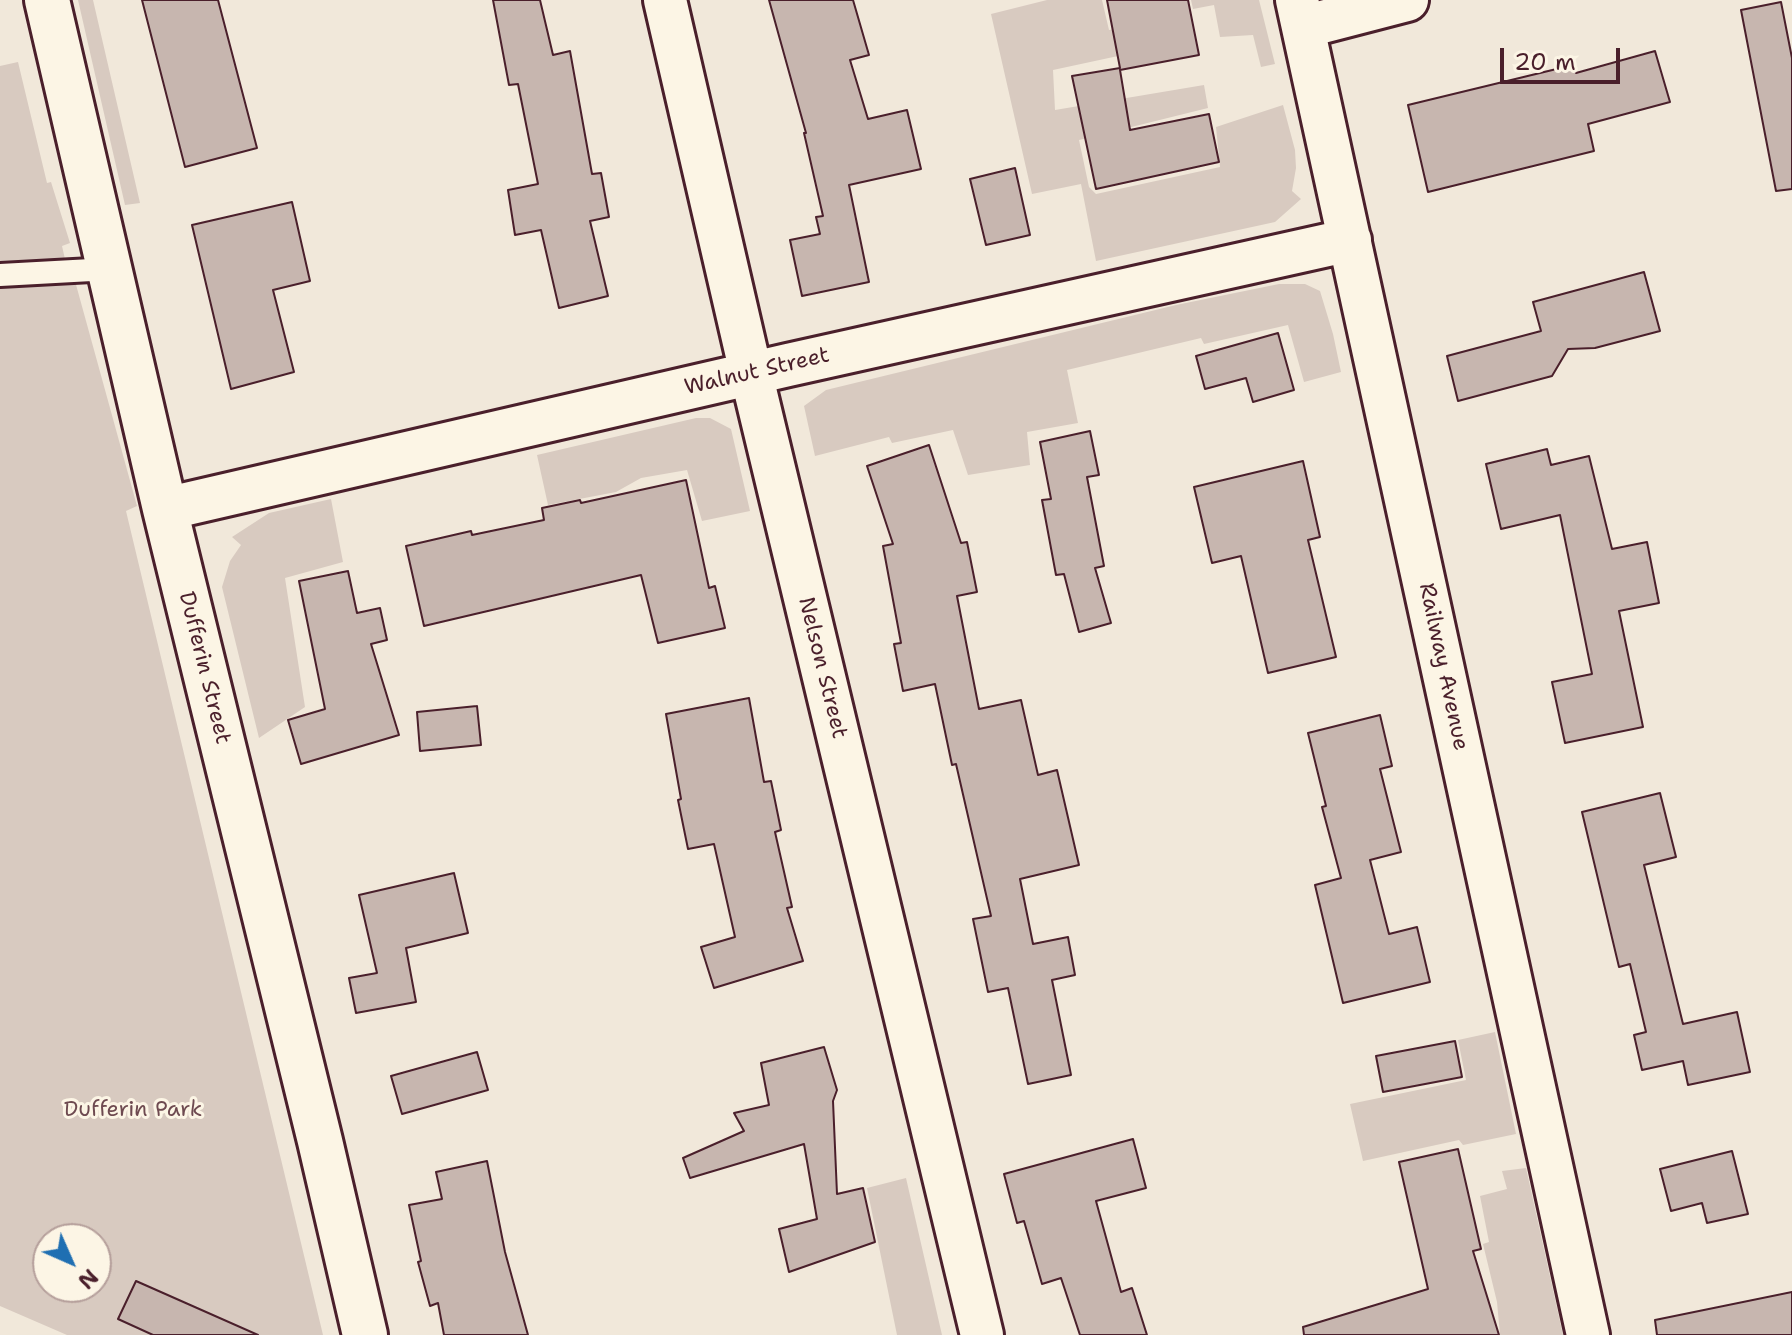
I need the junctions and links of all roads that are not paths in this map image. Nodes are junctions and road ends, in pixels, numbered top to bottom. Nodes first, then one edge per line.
1 (47, 0) edge
2 (665, 0) edge
3 (1407, 0) edge
4 (1300, 13) edge
5 (1350, 240) junction
6 (110, 269) junction
7 (0, 275) edge
8 (751, 373) junction
9 (165, 509) junction
10 (365, 1335) edge
11 (982, 1335) edge
12 (1588, 1335) edge

1 - 6 street, Dufferin Street
2 - 8 street, Nelson Street
3 - 4 street
4 - 5 street, Railway Avenue
5 - 8 street, Walnut Street
5 - 12 street, Railway Avenue
6 - 7 lane
6 - 9 street, Dufferin Street
8 - 9 street, Walnut Street
8 - 11 street, Nelson Street
9 - 10 street, Dufferin Street

